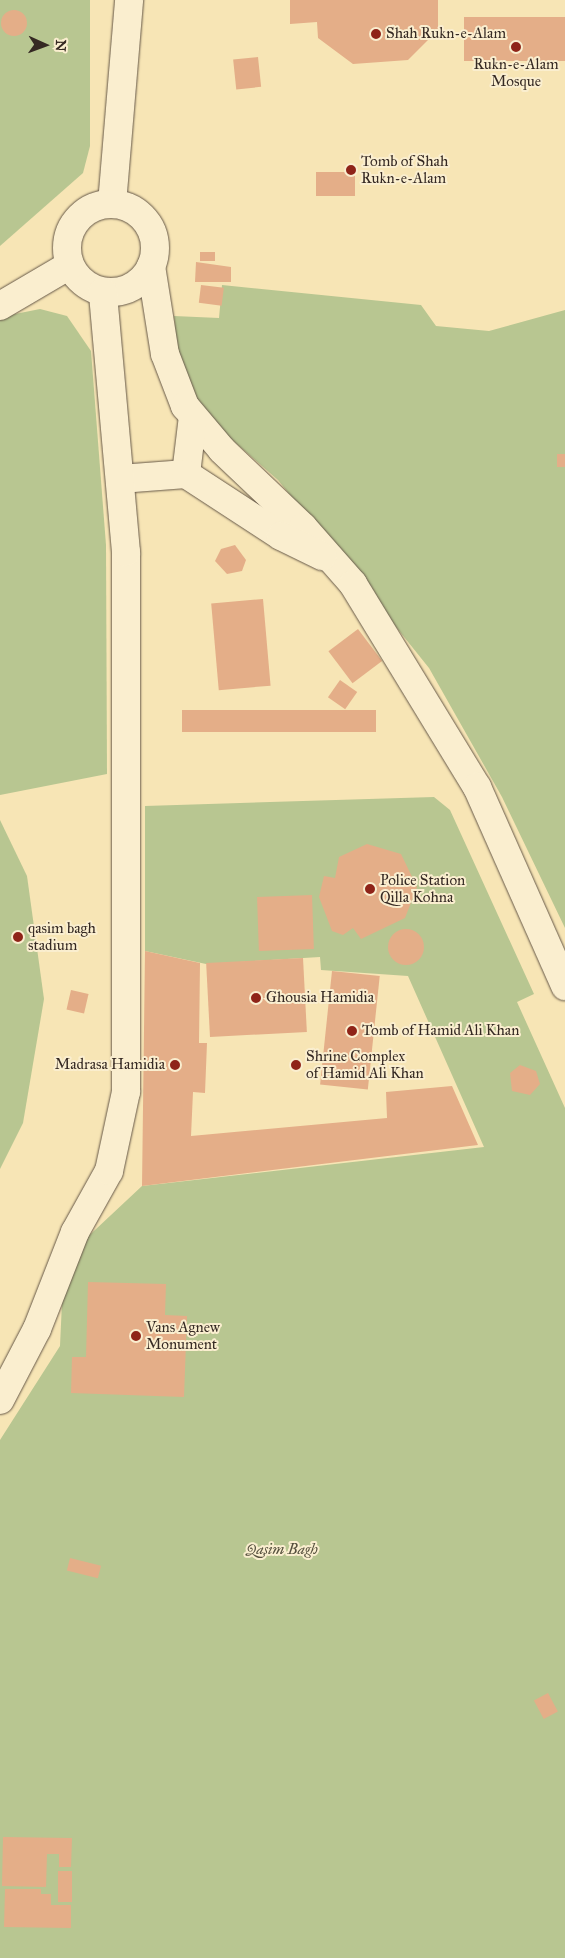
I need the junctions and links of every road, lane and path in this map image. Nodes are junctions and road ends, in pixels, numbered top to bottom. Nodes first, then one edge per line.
1 (128, 0) edge
2 (112, 204) junction
3 (70, 265) junction
4 (151, 266) junction
5 (103, 292) junction
6 (0, 306) edge
7 (193, 416) junction
8 (186, 474) junction
9 (120, 478) junction
10 (330, 560) junction
11 (565, 986) edge
12 (0, 1400) edge

1 - 2 lane
2 - 3 lane
2 - 4 lane
3 - 5 lane
3 - 6 lane
4 - 5 lane
4 - 7 lane
5 - 9 lane
7 - 8 lane
7 - 10 lane
8 - 9 lane
8 - 10 lane
9 - 12 lane
10 - 11 lane

